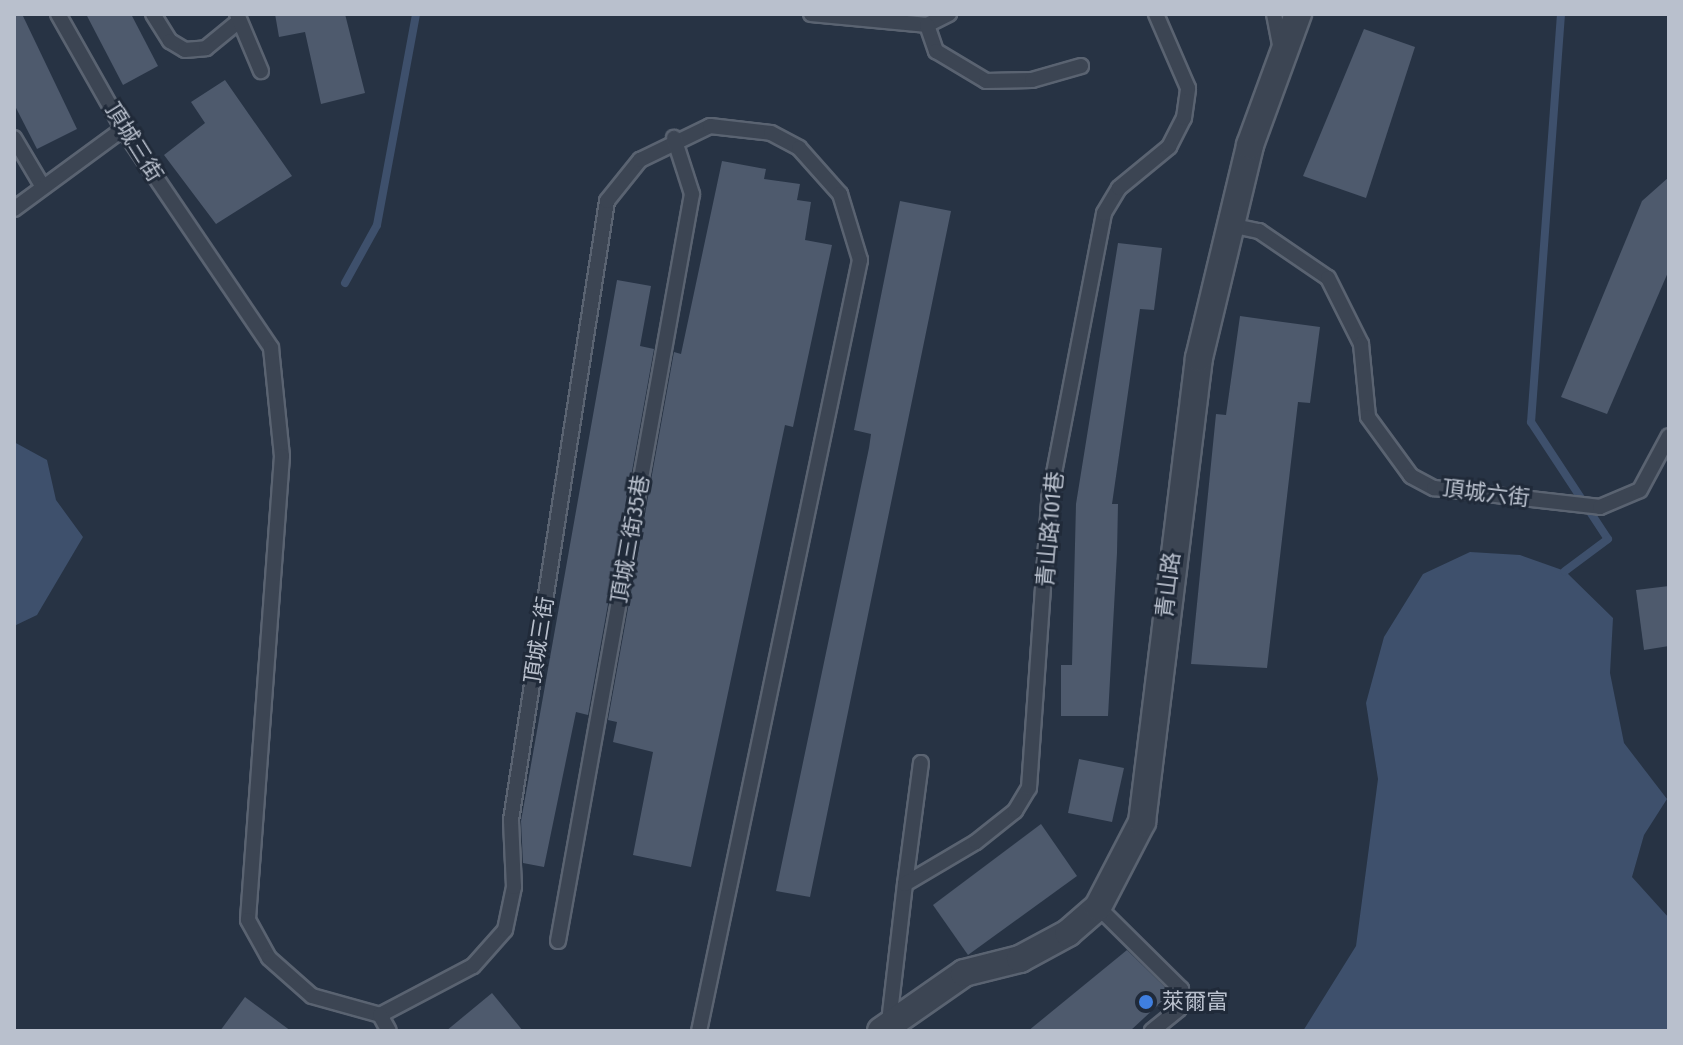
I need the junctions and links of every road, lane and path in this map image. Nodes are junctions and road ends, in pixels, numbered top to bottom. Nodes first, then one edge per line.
1 (58, 14) edge
2 (153, 14) edge
3 (811, 14) edge
4 (949, 14) edge
5 (1156, 14) edge
6 (1274, 14) edge
7 (1298, 14) edge
8 (238, 17) edge
9 (927, 25) junction
10 (1283, 55) junction
11 (1081, 66) dead end
12 (261, 71) dead end
13 (123, 129) junction
14 (14, 138) edge
15 (674, 138) junction
16 (43, 187) junction
17 (14, 209) edge
18 (1230, 225) junction
19 (1669, 436) edge
20 (921, 763) dead end
21 (905, 884) junction
22 (1098, 907) junction
23 (558, 941) dead end
24 (380, 1015) junction
25 (885, 1027) edge
26 (389, 1031) edge
27 (699, 1031) edge
28 (1152, 1031) edge

1 - 13 lane, 頂城三街
2 - 8 lane
3 - 9 lane
4 - 9 lane
5 - 21 lane, 青山路101巷
6 - 10 lane
7 - 10 street, 青山路
8 - 12 lane
9 - 11 lane
10 - 18 street, 青山路
13 - 16 lane
13 - 24 lane, 頂城三街
14 - 16 lane
15 - 23 lane, 頂城三街35巷
15 - 24 lane, 頂城三街
15 - 27 lane, 頂城三街
16 - 17 lane
18 - 19 lane, 頂城六街
18 - 22 street, 青山路
20 - 21 lane
21 - 25 lane
22 - 25 street, 青山路
22 - 28 lane
24 - 26 lane

